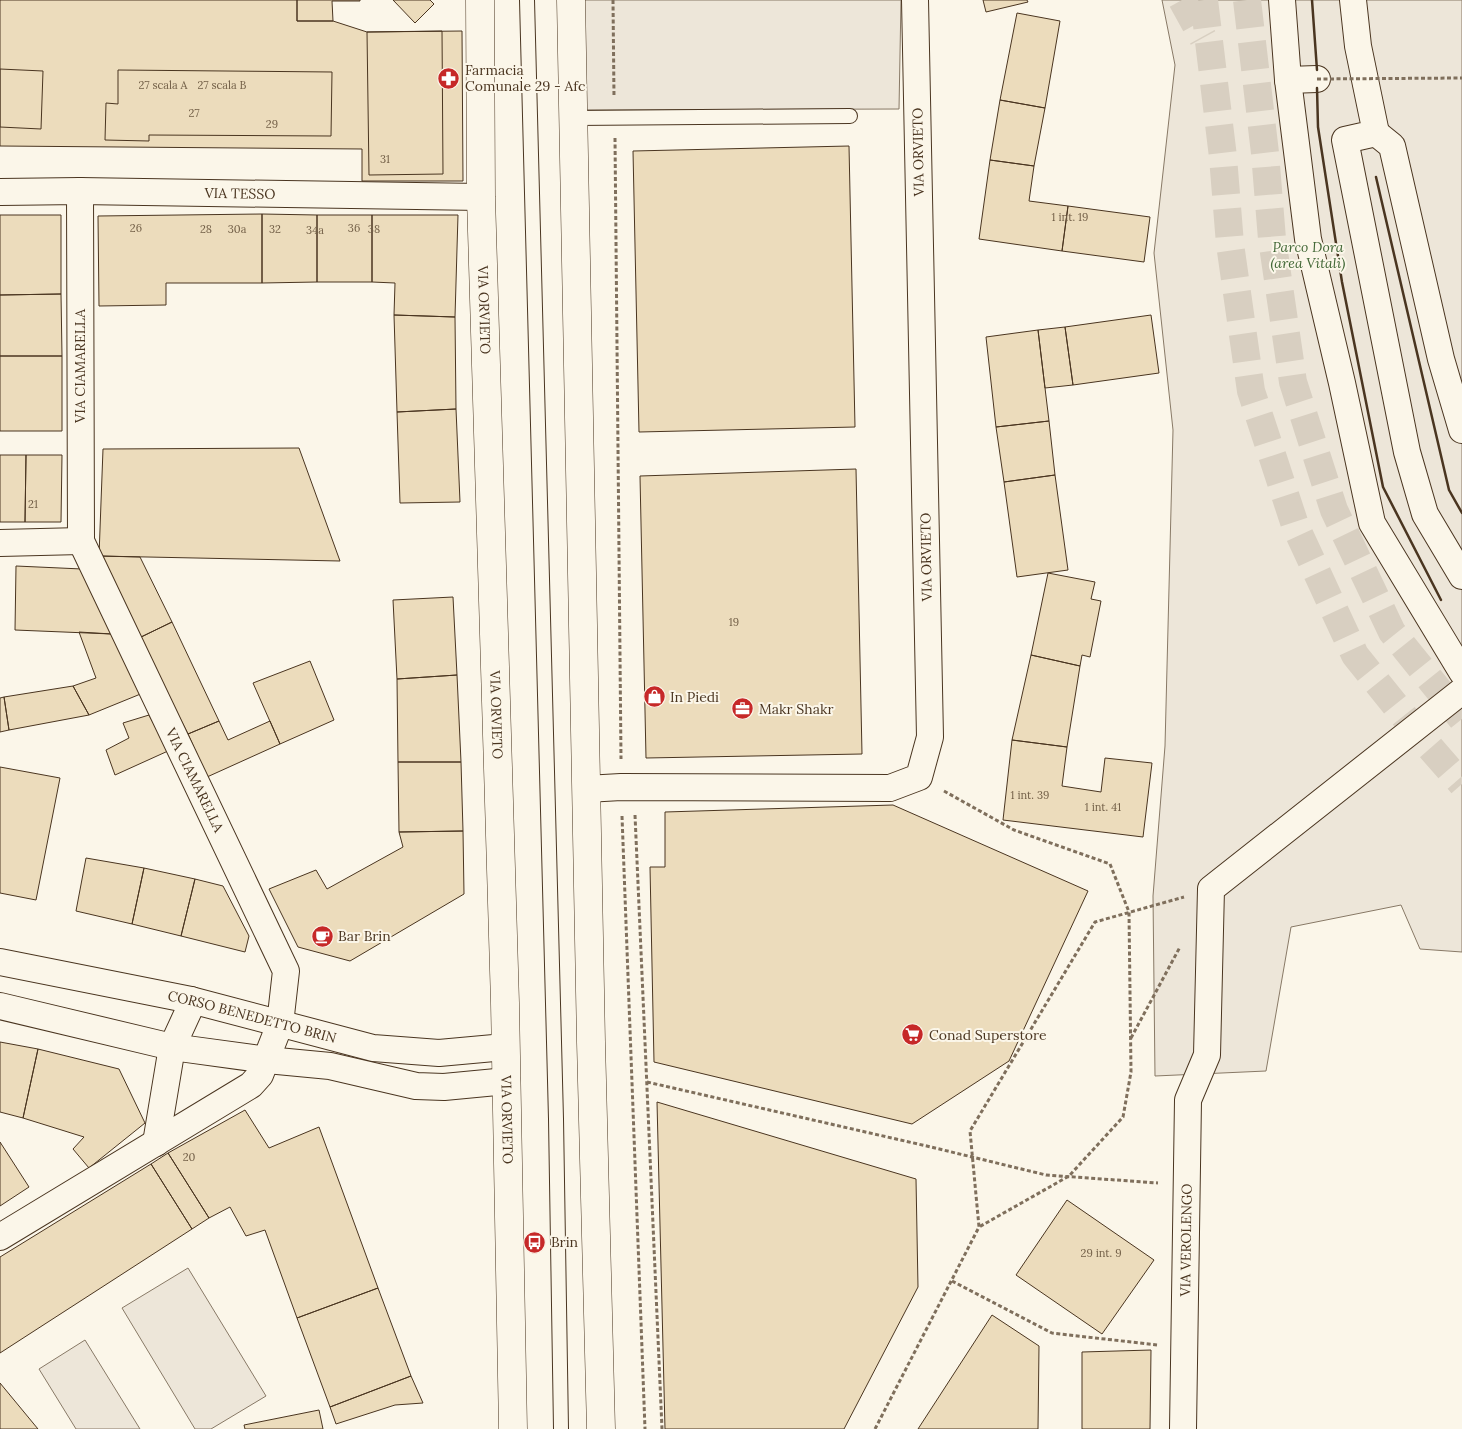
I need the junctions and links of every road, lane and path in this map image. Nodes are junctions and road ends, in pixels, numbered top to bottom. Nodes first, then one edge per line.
1 (480, 0) edge
2 (527, 0) edge
3 (571, 0) edge
4 (613, 0) edge
5 (915, 0) edge
6 (1282, 0) edge
7 (1353, 0) edge
8 (1462, 78) edge
9 (1317, 79) joint
10 (1288, 80) junction
11 (850, 116) dead end
12 (615, 117) junction
13 (574, 118) junction
14 (1376, 133) junction
15 (80, 191) junction
16 (0, 192) edge
17 (481, 197) junction
18 (1462, 430) edge
19 (80, 541) junction
20 (0, 543) edge
21 (1462, 576) edge
22 (1462, 672) edge
23 (1462, 691) edge
24 (919, 777) junction
25 (627, 787) junction
26 (586, 789) junction
27 (1210, 889) junction
28 (1129, 912) junction
29 (1182, 942) dead end
30 (0, 962) edge
31 (191, 1000) junction
32 (0, 1006) edge
33 (280, 1024) junction
34 (1131, 1039) junction
35 (172, 1047) junction
36 (505, 1047) junction
37 (267, 1060) junction
38 (507, 1081) junction
39 (647, 1082) junction
40 (156, 1142) junction
41 (972, 1157) junction
42 (1069, 1176) junction
43 (1187, 1185) junction
44 (979, 1228) junction
45 (0, 1237) edge
46 (952, 1281) junction
47 (1184, 1348) junction
48 (513, 1429) edge
49 (561, 1429) edge
50 (602, 1429) edge
51 (645, 1429) edge
52 (662, 1429) edge
53 (875, 1429) edge
54 (1183, 1429) edge

1 - 17 street, VIA ORVIETO
2 - 49 lane
3 - 13 street
4 - 12 path
5 - 24 street, VIA ORVIETO
6 - 10 street
7 - 14 street
8 - 9 path, bridge
9 - 10 street
10 - 22 street
11 - 12 lane
12 - 13 lane
12 - 25 path
13 - 26 street
14 - 18 street
14 - 21 street
15 - 16 street, VIA TESSO
15 - 17 street, VIA TESSO
15 - 19 street, VIA CIAMARELLA
17 - 36 street, VIA ORVIETO
19 - 20 street
19 - 33 street, VIA CIAMARELLA
23 - 27 street
24 - 25 street
24 - 28 path
25 - 26 street
25 - 39 path
25 - 51 path
26 - 50 street
27 - 28 path
27 - 43 street, VIA VEROLENGO
28 - 34 path
28 - 41 path
29 - 34 path
30 - 31 street, CORSO BENEDETTO BRIN
31 - 33 street, CORSO BENEDETTO BRIN
31 - 35 street
32 - 35 street
33 - 36 street, CORSO BENEDETTO BRIN
33 - 37 street, VIA CIAMARELLA
34 - 42 path
35 - 37 street
35 - 40 street
36 - 38 street, VIA ORVIETO
37 - 38 street
37 - 40 street, VIA CIAMARELLA
38 - 48 street, VIA ORVIETO
39 - 41 path
39 - 52 path
40 - 45 street, VIA CIAMARELLA
41 - 42 path
41 - 44 path
42 - 43 path
42 - 44 path
43 - 47 street, VIA VEROLENGO
44 - 46 path
46 - 47 path
46 - 53 path
47 - 54 street, VIA VEROLENGO

